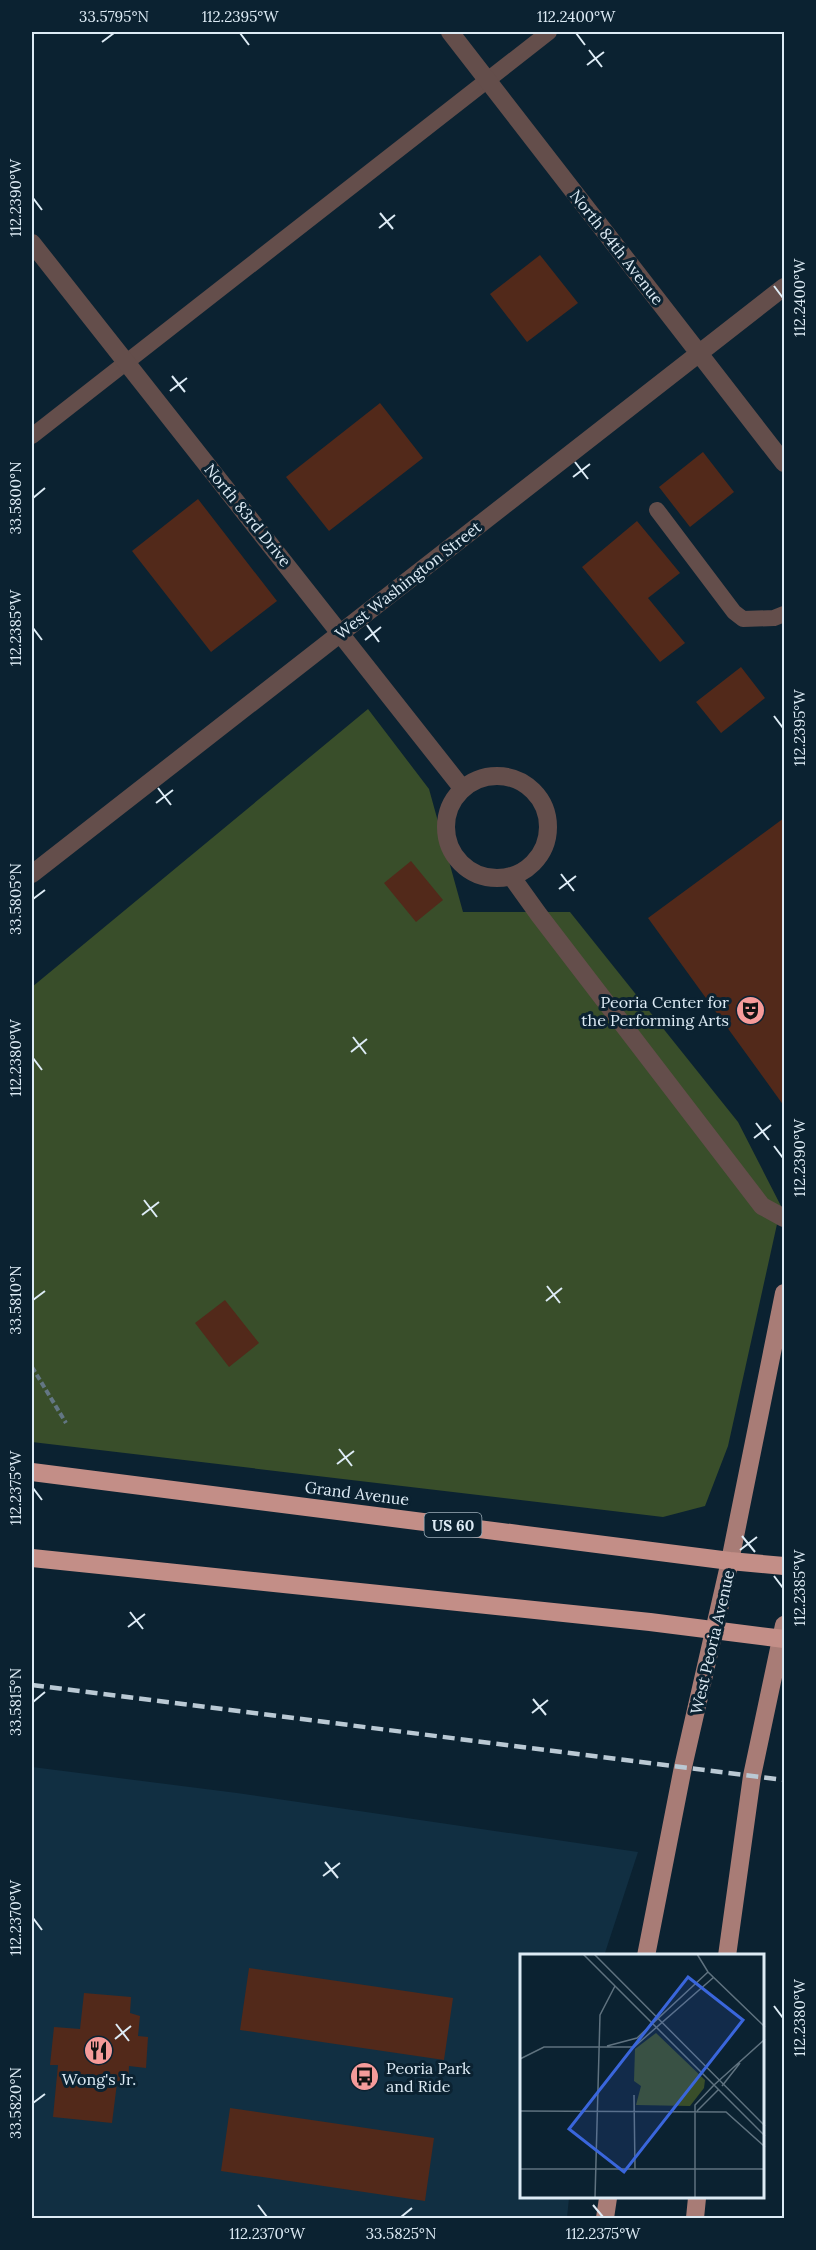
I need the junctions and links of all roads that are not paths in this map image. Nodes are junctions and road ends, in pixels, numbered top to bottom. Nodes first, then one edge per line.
1 (450, 32) edge
2 (549, 32) edge
3 (488, 80) junction
4 (32, 243) edge
5 (784, 287) edge
6 (700, 353) junction
7 (126, 363) junction
8 (32, 435) edge
9 (784, 463) edge
10 (657, 510) dead end
11 (784, 614) edge
12 (340, 633) junction
13 (462, 788) junction
14 (32, 874) edge
15 (512, 876) junction
16 (784, 1218) edge
17 (784, 1293) edge
18 (32, 1472) edge
19 (32, 1558) edge
20 (730, 1561) junction
21 (784, 1566) edge
22 (714, 1629) junction
23 (784, 1635) edge
24 (646, 1954) edge
25 (727, 1954) edge
26 (608, 2199) edge
27 (697, 2199) edge
28 (605, 2218) edge
29 (695, 2218) edge

1 - 3 street, North 84th Avenue
2 - 3 lane
3 - 6 street, North 84th Avenue
3 - 7 lane
4 - 7 street, North 83rd Drive
5 - 6 street, West Washington Street
6 - 9 street, North 84th Avenue
6 - 12 street, West Washington Street
7 - 8 lane
7 - 12 street, North 83rd Drive
10 - 11 lane
12 - 13 street, North 83rd Drive
12 - 14 street, West Washington Street
13 - 15 street
13 - 15 street
15 - 16 street
17 - 20 main road, West Peoria Avenue
18 - 20 highway, Grand Avenue / US 60
19 - 22 highway
20 - 21 highway, Grand Avenue / US 60
20 - 22 main road, West Peoria Avenue
22 - 23 highway
22 - 24 main road, West Peoria Avenue
23 - 25 main road
26 - 28 main road
27 - 29 main road

